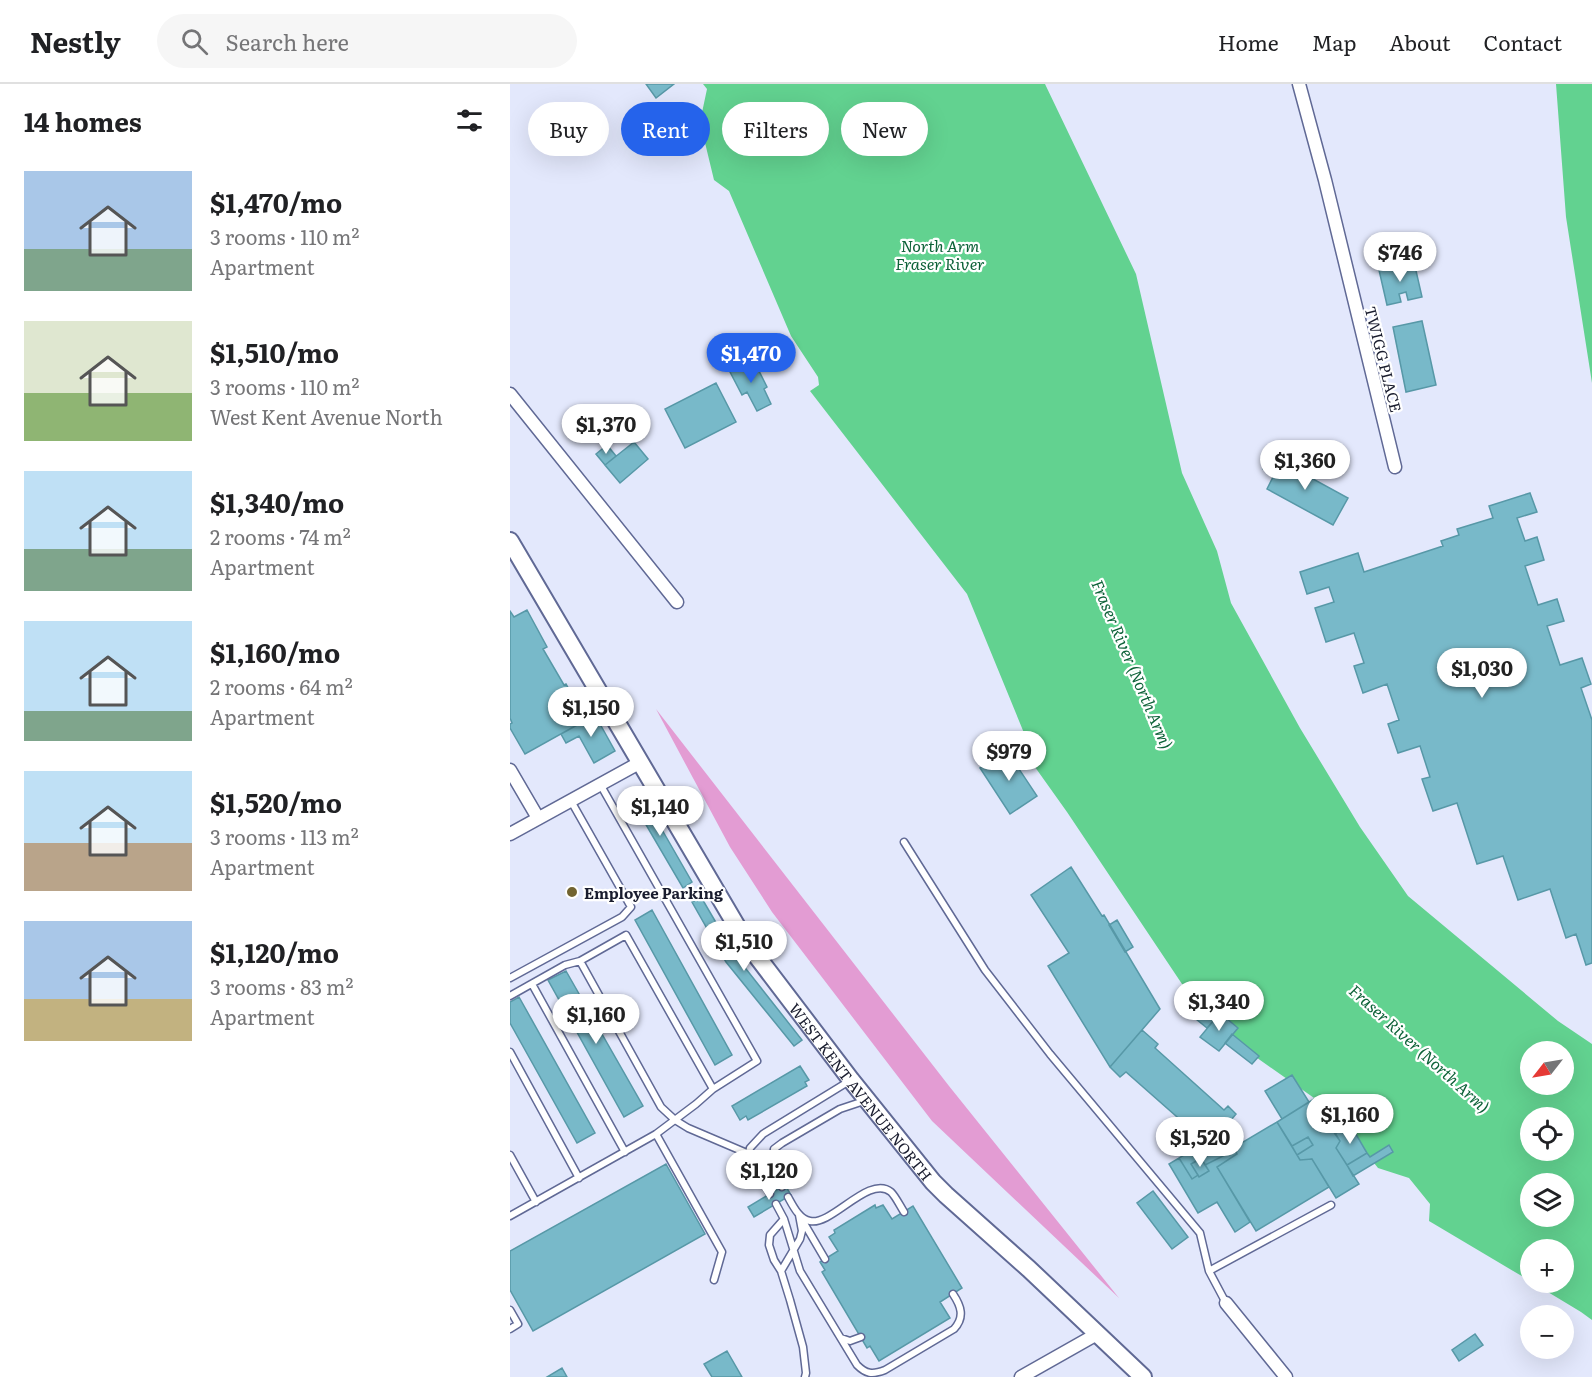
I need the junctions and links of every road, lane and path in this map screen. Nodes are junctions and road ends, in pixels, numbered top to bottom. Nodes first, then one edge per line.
1 (1299, 84) edge
2 (510, 394) edge
3 (1395, 467) dead end
4 (510, 541) edge
5 (677, 602) dead end
6 (640, 762) junction
7 (510, 770) edge
8 (600, 784) junction
9 (570, 800) junction
10 (538, 818) junction
11 (510, 834) edge
12 (904, 842) dead end
13 (580, 961) junction
14 (510, 978) edge
15 (532, 984) junction
16 (510, 996) edge
17 (510, 1052) edge
18 (851, 1080) junction
19 (713, 1089) junction
20 (868, 1100) junction
21 (675, 1120) junction
22 (656, 1134) junction
23 (625, 1152) junction
24 (748, 1154) junction
25 (510, 1155) edge
26 (579, 1178) junction
27 (782, 1187) dead end
28 (770, 1194) dead end
29 (788, 1197) dead end
30 (536, 1202) junction
31 (776, 1204) dead end
32 (1331, 1205) dead end
33 (904, 1212) dead end
34 (799, 1215) junction
35 (510, 1216) edge
36 (784, 1219) junction
37 (794, 1250) junction
38 (825, 1259) dead end
39 (781, 1271) junction
40 (1209, 1271) junction
41 (714, 1281) dead end
42 (953, 1294) dead end
43 (1226, 1303) joint
44 (510, 1310) edge
45 (510, 1329) edge
46 (1097, 1334) junction
47 (840, 1337) junction
48 (861, 1337) dead end
49 (805, 1377) edge
50 (1021, 1377) edge
51 (1143, 1377) edge
52 (1286, 1377) edge

1 - 3 street, TWIGG PLACE
2 - 5 street
4 - 6 street, WEST KENT AVENUE NORTH
6 - 8 street
6 - 18 street, WEST KENT AVENUE NORTH
7 - 10 street
8 - 9 street
8 - 19 lane
9 - 10 street
9 - 14 lane
10 - 11 street
12 - 40 lane
13 - 15 lane
13 - 19 lane
13 - 21 lane
15 - 16 lane
15 - 23 lane
17 - 26 lane
18 - 20 street, WEST KENT AVENUE NORTH
18 - 24 lane
19 - 21 lane
20 - 27 lane
20 - 46 street, WEST KENT AVENUE NORTH
21 - 22 lane
21 - 24 lane
22 - 23 lane
22 - 41 lane
23 - 26 lane
24 - 28 lane
25 - 30 lane
26 - 30 lane
29 - 34 lane
30 - 35 lane
31 - 36 lane
32 - 40 lane
33 - 34 lane
34 - 37 lane
34 - 38 lane
36 - 37 lane
36 - 39 lane
37 - 39 lane
37 - 47 lane
39 - 49 lane
40 - 43 lane
42 - 47 lane
43 - 52 street
44 - 45 lane
46 - 50 street
46 - 51 street, WEST KENT AVENUE NORTH
47 - 48 lane

